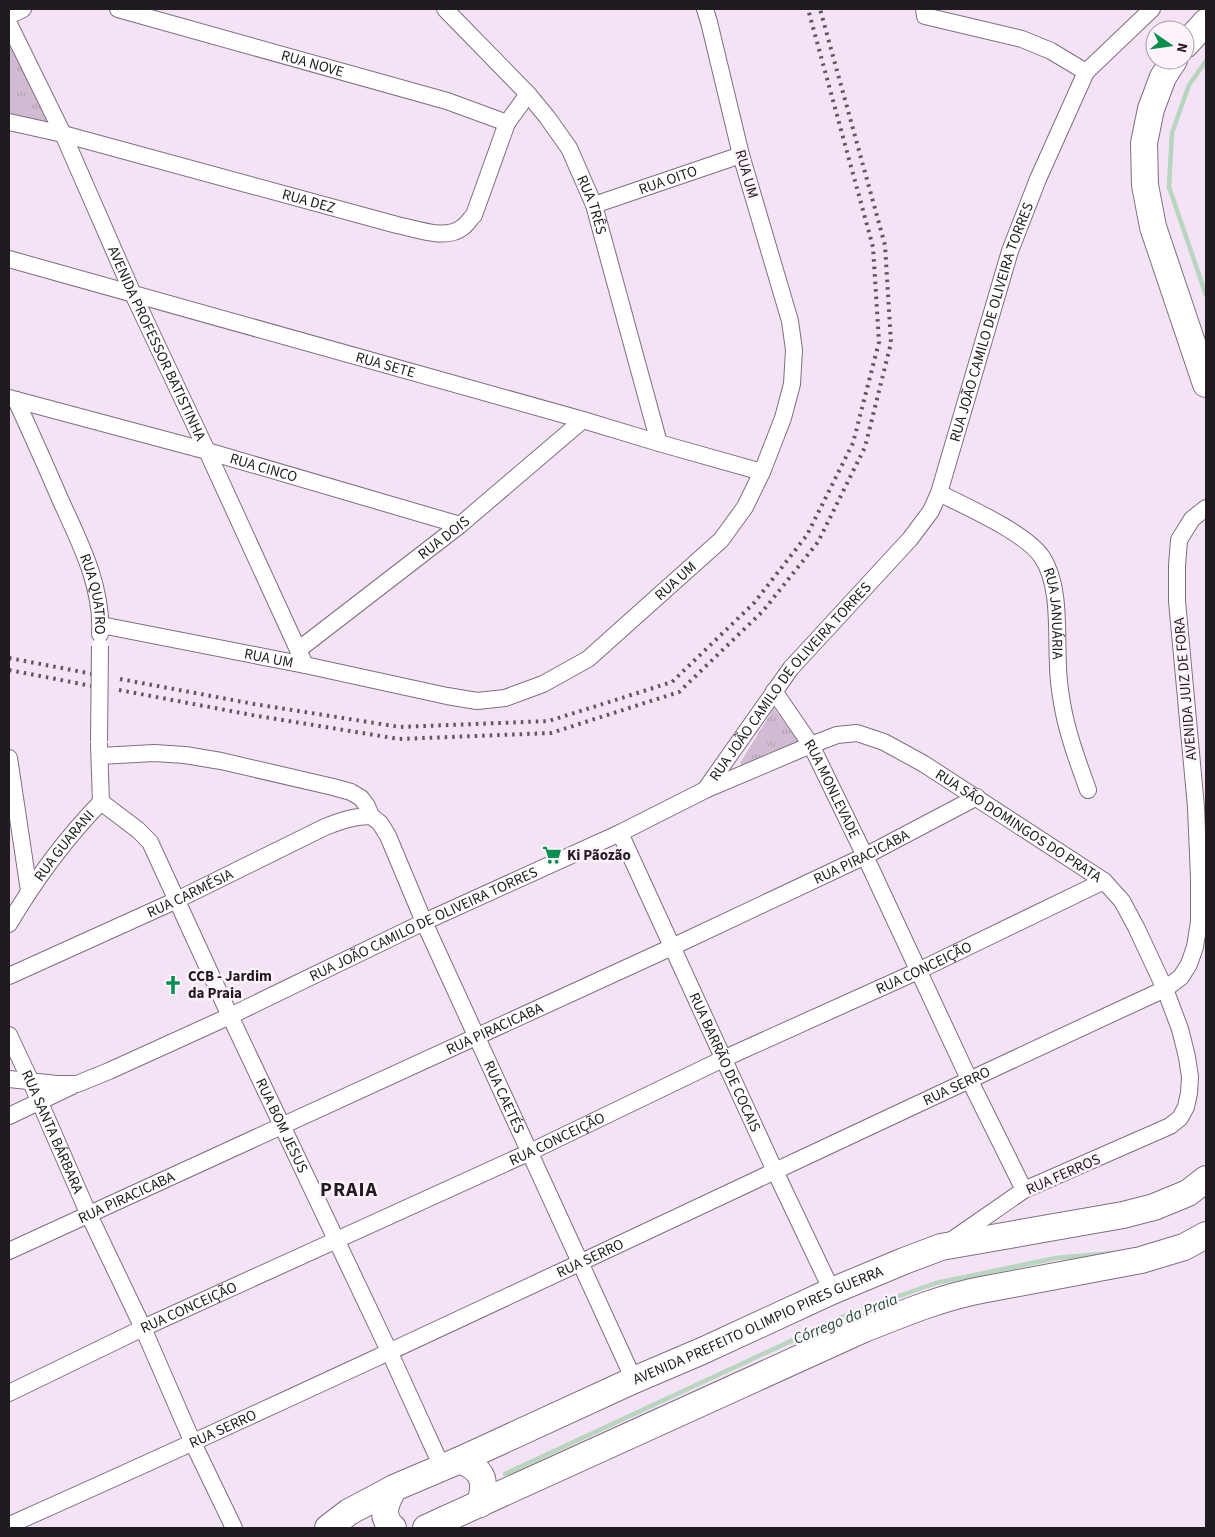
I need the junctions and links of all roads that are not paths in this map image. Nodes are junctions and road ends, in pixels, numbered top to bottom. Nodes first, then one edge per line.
1 (24, 9) edge
2 (118, 9) edge
3 (445, 9) edge
4 (704, 9) edge
5 (924, 9) edge
6 (1152, 9) edge
7 (9, 16) edge
8 (1206, 22) edge
9 (9, 24) edge
10 (1195, 34) edge
11 (1168, 70) edge
12 (1086, 72) junction
13 (528, 94) junction
14 (9, 122) edge
15 (508, 123) junction
16 (63, 134) junction
17 (741, 155) junction
18 (594, 205) junction
19 (9, 259) edge
20 (133, 294) junction
21 (1206, 384) edge
22 (12, 399) edge
23 (584, 420) junction
24 (659, 443) junction
25 (207, 451) junction
26 (762, 472) junction
27 (939, 492) junction
28 (1206, 508) edge
29 (460, 526) junction
30 (101, 625) junction
31 (298, 650) junction
32 (305, 665) junction
33 (774, 691) junction
34 (811, 745) junction
35 (99, 749) junction
36 (9, 758) edge
37 (705, 790) junction
38 (1088, 790) dead end
39 (976, 797) junction
40 (101, 802) junction
41 (371, 816) junction
42 (620, 833) junction
43 (865, 856) junction
44 (1104, 881) junction
45 (29, 890) junction
46 (177, 900) junction
47 (424, 922) junction
48 (9, 924) edge
49 (672, 947) junction
50 (918, 971) junction
51 (9, 976) edge
52 (1165, 989) junction
53 (230, 1016) junction
54 (9, 1035) edge
55 (476, 1036) junction
56 (723, 1058) junction
57 (9, 1079) edge
58 (968, 1079) junction
59 (31, 1082) junction
60 (77, 1084) junction
61 (39, 1102) junction
62 (1186, 1107) joint
63 (9, 1116) edge
64 (282, 1126) junction
65 (530, 1152) junction
66 (775, 1171) junction
67 (1206, 1179) edge
68 (1024, 1190) junction
69 (88, 1215) junction
70 (1206, 1235) edge
71 (336, 1240) junction
72 (941, 1247) junction
73 (9, 1251) edge
74 (580, 1262) junction
75 (832, 1291) junction
76 (143, 1328) junction
77 (389, 1351) junction
78 (634, 1380) junction
79 (9, 1393) edge
80 (193, 1443) junction
81 (451, 1464) junction
82 (394, 1488) junction
83 (480, 1504) junction
84 (14, 1523) dead end
85 (234, 1528) edge
86 (328, 1528) edge
87 (393, 1528) edge
88 (426, 1528) edge

1 - 7 street
2 - 15 street, RUA NOVE
3 - 13 street, RUA TRÊS
4 - 17 street, RUA UM
5 - 12 street
6 - 12 street, RUA JOÃO CAMILO DE OLIVEIRA TORRES
8 - 10 main road
9 - 16 street, AVENIDA PROFESSOR BATISTINHA
11 - 21 main road
12 - 27 street, RUA JOÃO CAMILO DE OLIVEIRA TORRES
13 - 15 street, RUA DEZ
13 - 18 street, RUA TRÊS
14 - 16 street, RUA DEZ
15 - 16 street, RUA DEZ
16 - 20 street, AVENIDA PROFESSOR BATISTINHA
17 - 18 street, RUA OITO
17 - 26 street, RUA UM
18 - 24 street, RUA TRÊS
19 - 20 street, RUA SETE
20 - 23 street, RUA SETE
20 - 25 street, AVENIDA PROFESSOR BATISTINHA
22 - 25 street, RUA CINCO
22 - 30 street, RUA QUATRO
23 - 24 street, RUA SETE
23 - 29 street, RUA DOIS
24 - 26 street, RUA SETE
25 - 29 street, RUA CINCO
25 - 31 street, AVENIDA PROFESSOR BATISTINHA
26 - 32 street, RUA UM
27 - 33 street, RUA JOÃO CAMILO DE OLIVEIRA TORRES
27 - 38 street, RUA JANUÁRIA
28 - 52 street, AVENIDA JUIZ DE FORA
29 - 31 street, RUA DOIS
30 - 32 street, RUA UM
30 - 35 street, RUA QUATRO, bridge
31 - 32 street, AVENIDA PROFESSOR BATISTINHA
33 - 34 street, RUA MONLEVADE
33 - 37 street, RUA JOÃO CAMILO DE OLIVEIRA TORRES
34 - 37 street, RUA SÃO DOMINGOS DO PRATA
34 - 39 street, RUA SÃO DOMINGOS DO PRATA
34 - 43 street, RUA MONLEVADE
35 - 40 street, RUA QUATRO
35 - 41 street, RUA CAETÉS
36 - 45 street, RUA GUARANI
37 - 42 street, RUA JOÃO CAMILO DE OLIVEIRA TORRES
39 - 43 street, RUA PIRACICABA
39 - 44 street, RUA SÃO DOMINGOS DO PRATA
40 - 45 street, RUA GUARANI
40 - 46 street, RUA BOM JESUS
41 - 46 street, RUA CARMÉSIA
41 - 47 street, RUA CAETÉS
42 - 47 street, RUA JOÃO CAMILO DE OLIVEIRA TORRES
42 - 49 street, RUA BARRÃO DE COCAIS
43 - 49 street, RUA PIRACICABA
43 - 50 street, RUA MONLEVADE
44 - 50 street, RUA CONCEIÇÃO
44 - 52 street, RUA SÃO DOMINGOS DO PRATA
45 - 48 street, RUA GUARANI
46 - 51 street, RUA CARMÉSIA
46 - 53 street, RUA BOM JESUS
47 - 53 street, RUA JOÃO CAMILO DE OLIVEIRA TORRES
47 - 55 street, RUA CAETÉS
49 - 55 street, RUA PIRACICABA
49 - 56 street, RUA BARRÃO DE COCAIS
50 - 56 street, RUA CONCEIÇÃO
50 - 58 street, RUA MONLEVADE
52 - 58 street, RUA SERRO
52 - 62 street, RUA SÃO DOMINGOS DO PRATA
53 - 60 street, RUA JOÃO CAMILO DE OLIVEIRA TORRES
53 - 64 street, RUA BOM JESUS
54 - 59 street, RUA SANTA BÁRBARA
55 - 64 street, RUA PIRACICABA
55 - 65 street, RUA CAETÉS
56 - 65 street, RUA CONCEIÇÃO
56 - 66 street, RUA BARRÃO DE COCAIS
57 - 59 street, RUA JOÃO CAMILO DE OLIVEIRA TORRES
58 - 66 street, RUA SERRO
58 - 68 street, RUA MONLEVADE
59 - 60 street, RUA JOÃO CAMILO DE OLIVEIRA TORRES
59 - 61 street, RUA SANTA BÁRBARA
60 - 61 street
61 - 63 street
61 - 69 street, RUA SANTA BÁRBARA
62 - 68 street, RUA FERROS
64 - 69 street, RUA PIRACICABA
64 - 71 street, RUA BOM JESUS
65 - 71 street, RUA CONCEIÇÃO
65 - 74 street, RUA CAETÉS
66 - 74 street, RUA SERRO
66 - 75 street, RUA BARRÃO DE COCAIS
67 - 72 main road, AVENIDA PREFEITO OLIMPIO PIRES GUERRA
68 - 72 street, RUA FERROS
69 - 73 street, RUA PIRACICABA
69 - 76 street, RUA SANTA BÁRBARA
70 - 83 main road
71 - 76 street, RUA CONCEIÇÃO
71 - 77 street, RUA BOM JESUS
72 - 75 main road, AVENIDA PREFEITO OLIMPIO PIRES GUERRA
74 - 77 street, RUA SERRO
74 - 78 street, RUA CAETÉS
75 - 78 main road, AVENIDA PREFEITO OLIMPIO PIRES GUERRA
76 - 79 street, RUA CONCEIÇÃO
76 - 80 street, RUA SANTA BÁRBARA
77 - 80 street, RUA SERRO
77 - 81 street, RUA BOM JESUS
78 - 81 main road, AVENIDA PREFEITO OLIMPIO PIRES GUERRA
80 - 84 street, RUA SERRO
80 - 85 street, RUA SANTA BÁRBARA
81 - 82 main road, AVENIDA PREFEITO OLIMPIO PIRES GUERRA
81 - 83 main road
82 - 86 main road, AVENIDA PREFEITO OLIMPIO PIRES GUERRA
82 - 87 main road
83 - 88 main road

